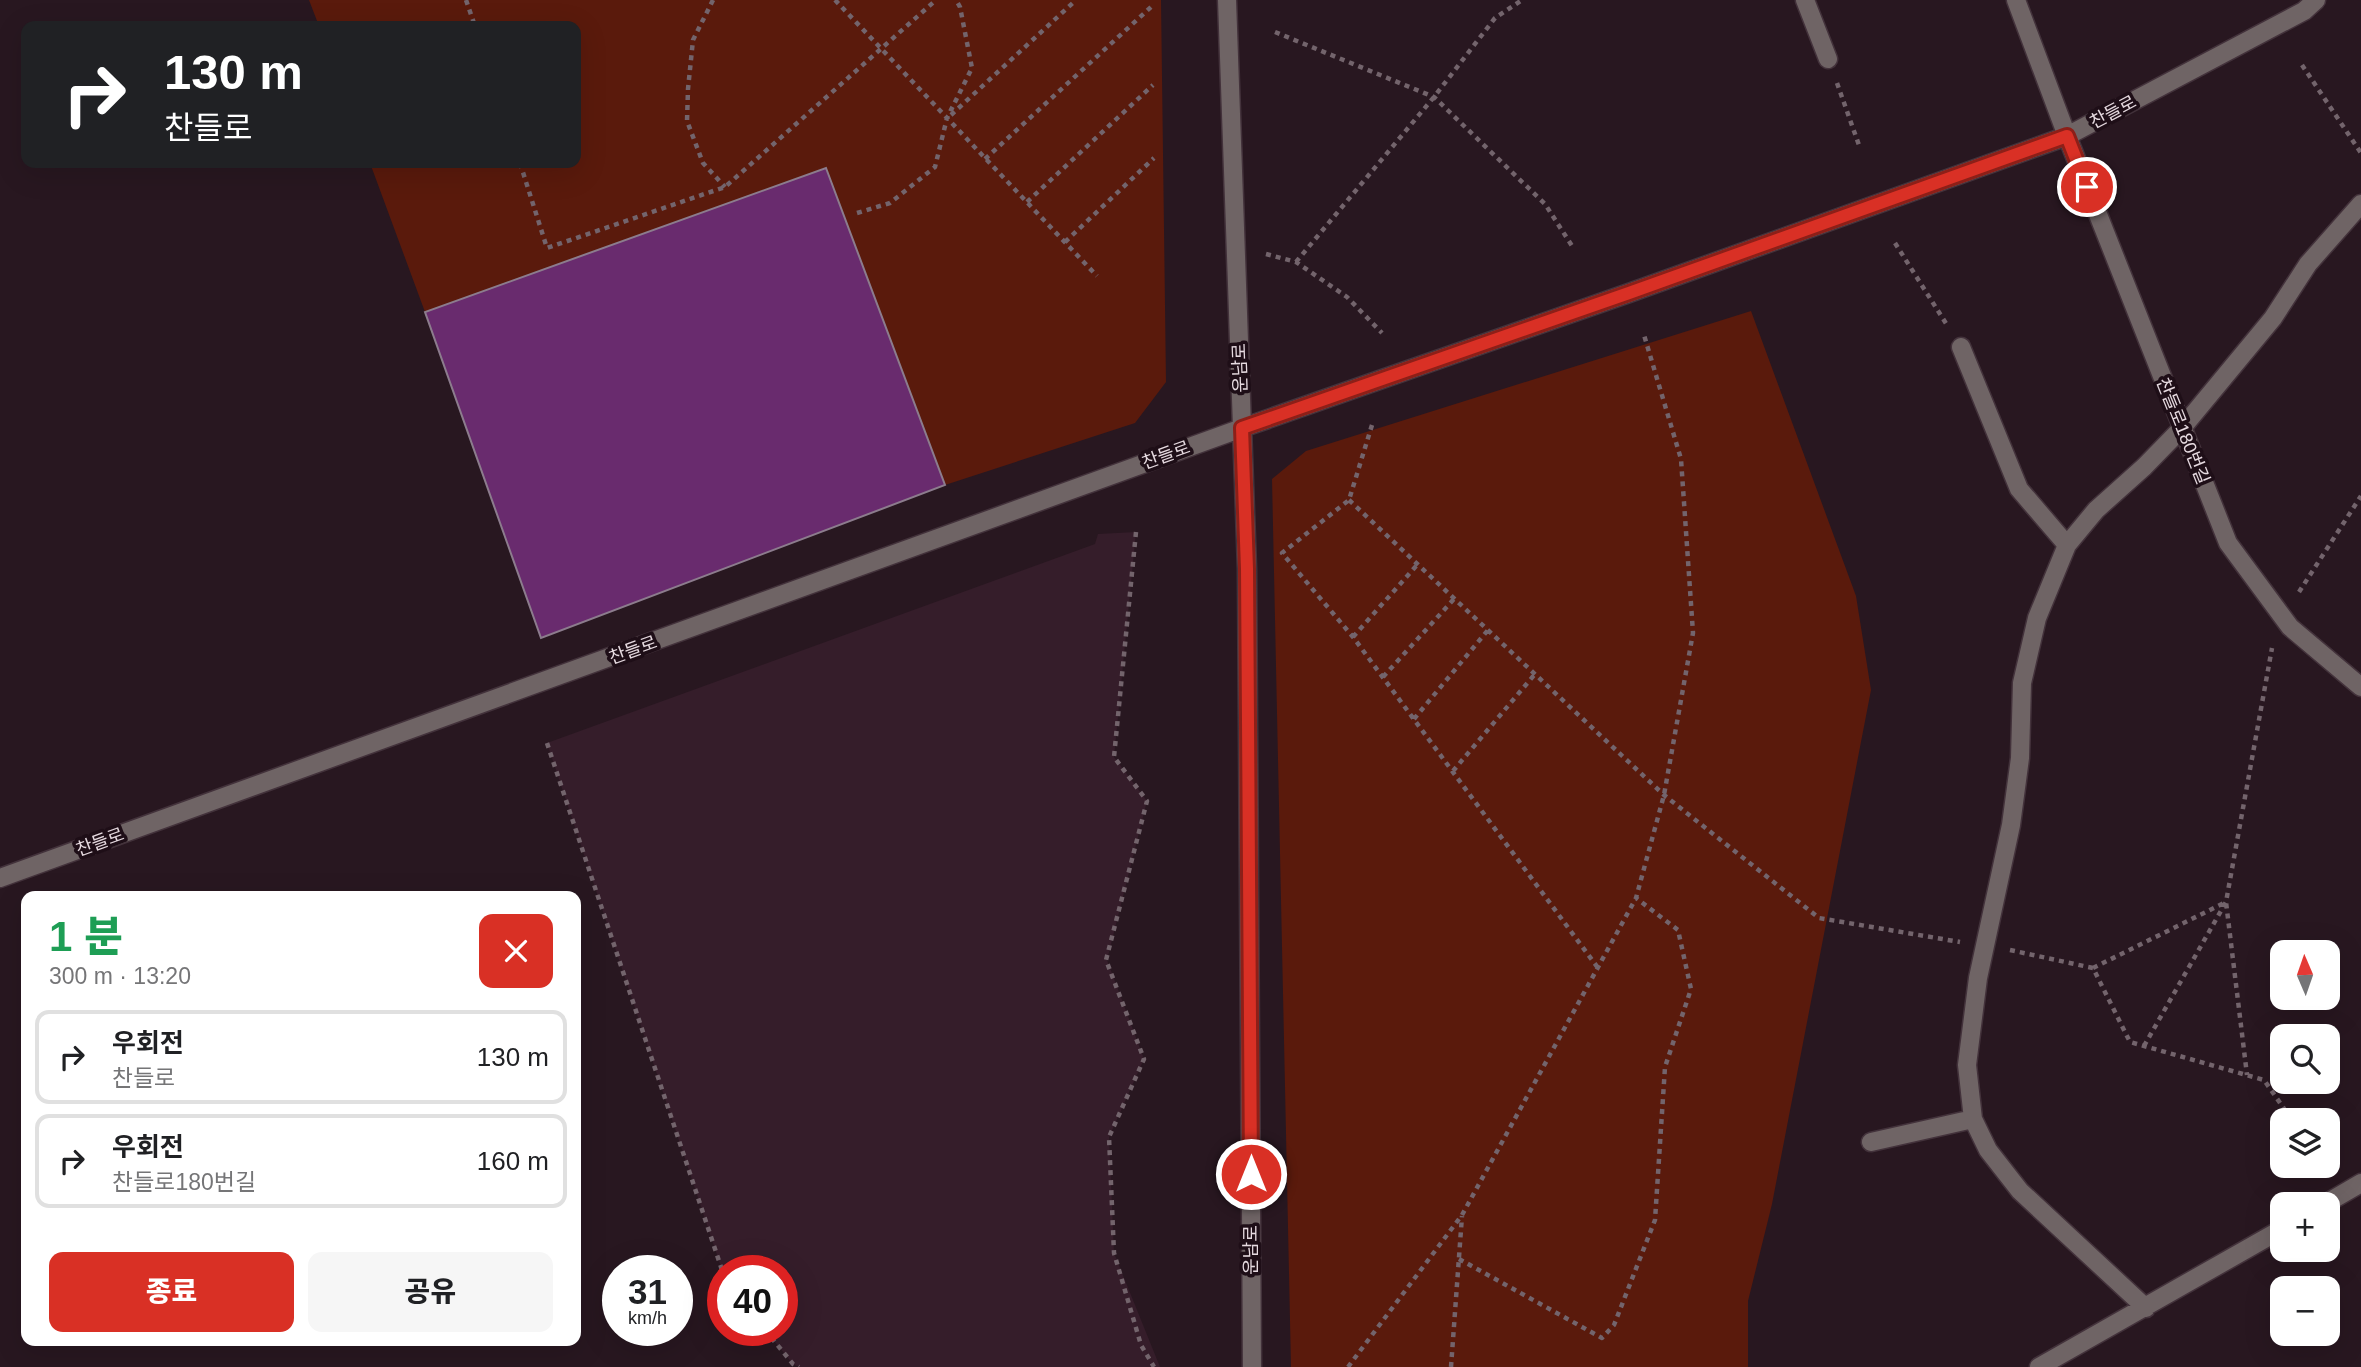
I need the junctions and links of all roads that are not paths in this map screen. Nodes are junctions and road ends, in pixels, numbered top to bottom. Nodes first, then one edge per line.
1 (1227, 0) edge
2 (1805, 0) edge
3 (2017, 0) edge
4 (2316, 0) edge
5 (1828, 59) road end
6 (2067, 136) junction
7 (2361, 204) edge
8 (1961, 347) road end
9 (1242, 428) junction
10 (2182, 428) junction
11 (2067, 545) junction
12 (2361, 687) edge
13 (0, 878) edge
14 (1973, 1119) junction
15 (1871, 1142) dead end
16 (2361, 1183) edge
17 (2340, 1195) edge
18 (2270, 1236) edge
19 (2146, 1308) junction
20 (1252, 1367) edge
21 (2039, 1367) edge

1 - 9 street, 운남로
2 - 5 street
3 - 6 street, 찬들로180번길
4 - 6 street, 찬들로
6 - 9 street, 찬들로
6 - 10 street, 찬들로180번길
7 - 10 street
8 - 11 street
9 - 13 street, 찬들로
9 - 20 street, 운남로
10 - 11 street
10 - 12 street, 찬들로180번길
11 - 14 street
14 - 15 street
14 - 19 street
16 - 17 street
18 - 19 street
19 - 21 street

